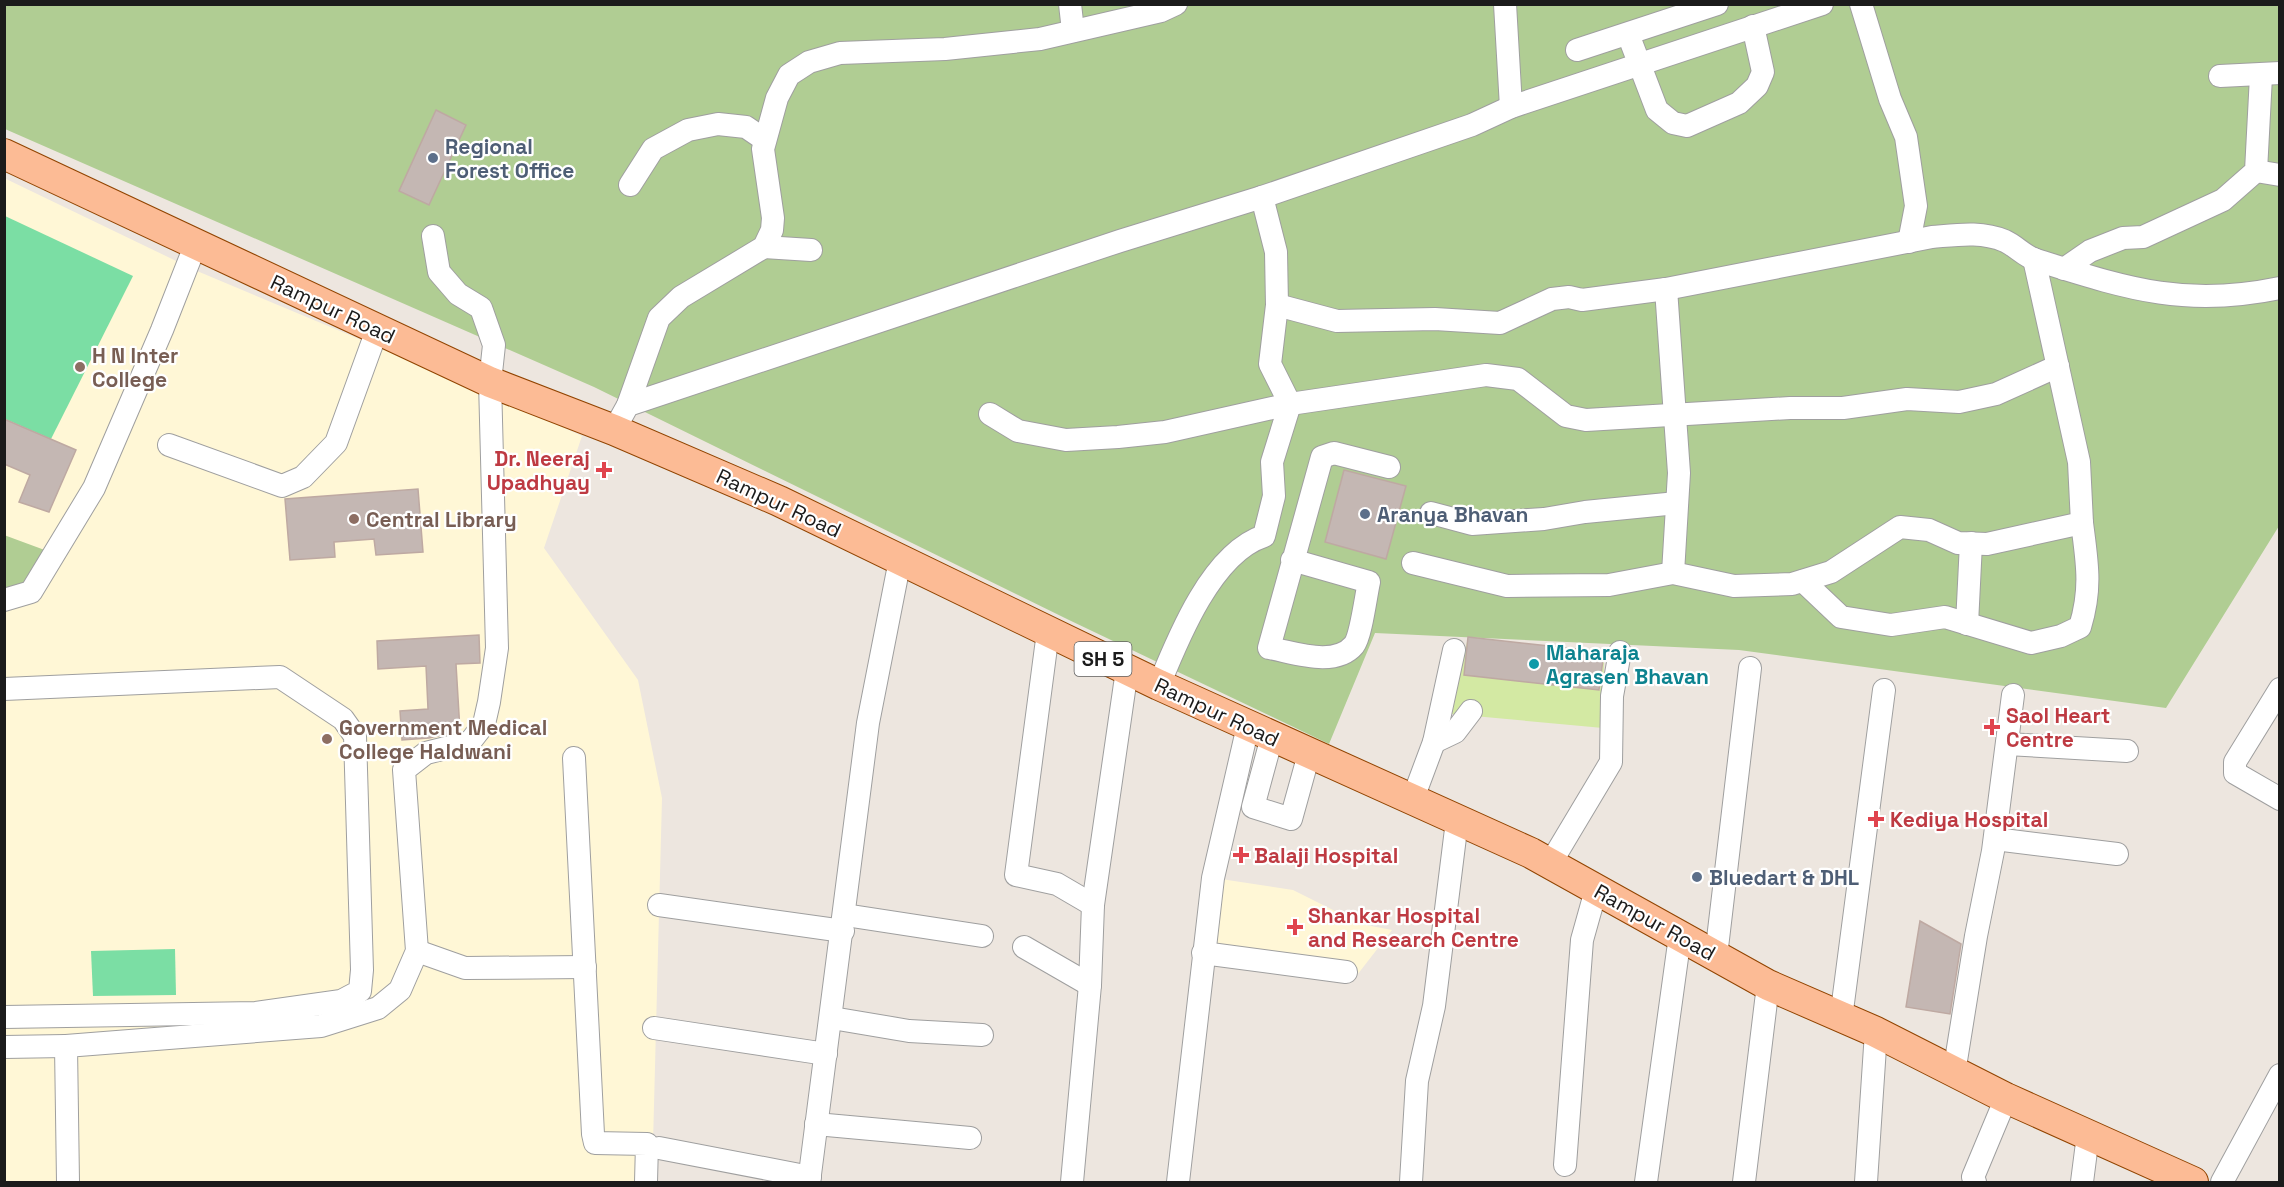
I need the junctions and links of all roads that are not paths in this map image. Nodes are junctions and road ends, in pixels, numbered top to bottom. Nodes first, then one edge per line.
1 (1070, 4) edge
2 (1176, 4) edge
3 (1505, 4) edge
4 (1717, 4) edge
5 (1822, 4) edge
6 (1861, 4) edge
7 (1779, 11) edge
8 (1753, 26) junction
9 (1073, 31) junction
10 (1628, 34) junction
11 (1577, 50) dead end
12 (1639, 66) junction
13 (2270, 75) edge
14 (2220, 76) dead end
15 (1511, 107) junction
16 (765, 140) junction
17 (4, 154) edge
18 (2256, 171) junction
19 (2280, 175) edge
20 (630, 185) dead end
21 (1262, 197) junction
22 (433, 236) dead end
23 (1909, 242) junction
24 (195, 246) junction
25 (764, 248) junction
26 (811, 250) dead end
27 (2034, 259) junction
28 (2064, 268) junction
29 (2280, 288) edge
30 (1666, 289) junction
31 (1277, 305) junction
32 (377, 330) junction
33 (2058, 366) junction
34 (490, 382) junction
35 (1290, 404) junction
36 (990, 414) dead end
37 (1675, 416) junction
38 (621, 417) junction
39 (169, 445) dead end
40 (1389, 467) dead end
41 (1677, 503) junction
42 (1431, 513) dead end
43 (2082, 523) junction
44 (1263, 536) junction
45 (1971, 543) junction
46 (1294, 553) junction
47 (900, 560) junction
48 (1413, 563) dead end
49 (1673, 573) junction
50 (1803, 580) junction
51 (4, 600) edge
52 (1967, 624) junction
53 (1048, 632) junction
54 (1454, 650) dead end
55 (1620, 652) dead end
56 (1750, 668) dead end
57 (1127, 670) junction
58 (1159, 686) junction
59 (4, 689) edge
60 (1884, 690) dead end
61 (2280, 690) edge
62 (2013, 695) dead end
63 (1471, 711) dead end
64 (1260, 732) junction
65 (1434, 742) junction
66 (2007, 744) junction
67 (2127, 751) dead end
68 (1309, 754) junction
69 (574, 758) dead end
70 (2280, 799) edge
71 (1412, 801) junction
72 (1457, 821) junction
73 (1995, 839) junction
74 (2117, 854) dead end
75 (1550, 864) junction
76 (1596, 890) junction
77 (659, 905) dead end
78 (1093, 905) junction
79 (844, 923) junction
80 (982, 936) dead end
81 (1680, 936) junction
82 (1024, 947) dead end
83 (417, 951) junction
84 (1203, 953) junction
85 (1716, 956) junction
86 (585, 967) junction
87 (1346, 972) dead end
88 (1090, 985) junction
89 (1768, 985) junction
90 (4, 1017) edge
91 (832, 1018) junction
92 (1841, 1018) junction
93 (654, 1028) dead end
94 (1876, 1032) junction
95 (982, 1035) dead end
96 (66, 1046) junction
97 (4, 1047) edge
98 (826, 1054) junction
99 (1954, 1073) junction
100 (2280, 1075) edge
101 (2006, 1098) junction
102 (816, 1124) junction
103 (2088, 1135) junction
104 (970, 1138) dead end
105 (659, 1148) dead end
106 (1565, 1165) dead end
107 (810, 1180) edge
108 (68, 1182) edge
109 (646, 1182) edge
110 (1072, 1182) edge
111 (1178, 1182) edge
112 (1411, 1182) edge
113 (1646, 1182) edge
114 (1744, 1182) edge
115 (1866, 1182) edge
116 (1975, 1182) edge
117 (2082, 1182) edge
118 (2193, 1182) edge
119 (2222, 1182) edge

1 - 9 street
2 - 9 street
3 - 15 street
4 - 10 street
5 - 7 street
6 - 23 street
7 - 8 street
8 - 12 street
8 - 12 street
9 - 16 street
10 - 11 street
10 - 12 street
12 - 15 street
13 - 14 street
13 - 18 street
15 - 21 street
16 - 20 street
16 - 25 street
17 - 24 main road, Rampur Road / SH 5
18 - 19 street
18 - 28 street
21 - 31 street
21 - 38 street
22 - 34 street
23 - 27 street
23 - 30 street
24 - 32 main road, Rampur Road / SH 5
24 - 51 street
25 - 26 street
25 - 38 street
27 - 28 street
27 - 33 street
28 - 29 street
30 - 31 street
30 - 37 street
31 - 35 street
32 - 34 main road, Rampur Road / SH 5
32 - 39 street
33 - 37 street
33 - 43 street
34 - 38 main road, Rampur Road / SH 5
34 - 83 street
35 - 36 street
35 - 37 street
35 - 44 street
37 - 41 street
38 - 47 main road, Rampur Road / SH 5
40 - 46 street
41 - 42 street
41 - 49 street
43 - 45 street
43 - 52 street
44 - 46 street
44 - 58 street
45 - 50 street
45 - 52 street
46 - 46 street
47 - 53 main road, Rampur Road / SH 5
47 - 79 street
48 - 49 street
49 - 50 street
50 - 52 street
53 - 57 main road, Rampur Road / SH 5
53 - 78 street
54 - 65 street
55 - 75 street
56 - 85 street
57 - 58 main road, Rampur Road / SH 5
57 - 78 street
58 - 64 main road, Rampur Road / SH 5
59 - 90 street
60 - 92 street
61 - 70 street
62 - 66 street
63 - 65 street
64 - 68 main road, Rampur Road / SH 5
64 - 68 street
64 - 84 street
65 - 71 street
66 - 67 street
66 - 73 street
68 - 71 main road, Rampur Road / SH 5
69 - 86 street
71 - 72 main road, Rampur Road / SH 5
72 - 75 main road, Rampur Road / SH 5
72 - 112 street
73 - 74 street
73 - 99 street
75 - 76 main road, Rampur Road / SH 5
76 - 81 main road, Rampur Road / SH 5
76 - 106 street
77 - 79 street
78 - 88 street
79 - 80 street
79 - 91 street
81 - 85 main road, Rampur Road / SH 5
81 - 113 street
82 - 88 street
83 - 86 street
83 - 96 street
84 - 87 street
84 - 111 street
85 - 89 main road, Rampur Road / SH 5
86 - 109 street
88 - 110 street
89 - 92 main road, Rampur Road / SH 5
89 - 114 street
91 - 95 street
91 - 98 street
92 - 94 main road, Rampur Road / SH 5
93 - 98 street
94 - 99 main road, Rampur Road / SH 5
94 - 115 street
96 - 97 street
96 - 108 street
98 - 102 street
99 - 101 main road, Rampur Road / SH 5
100 - 119 street
101 - 103 main road, Rampur Road / SH 5
101 - 116 street
102 - 104 street
102 - 107 street
103 - 117 street
103 - 118 main road, Rampur Road / SH 5
105 - 107 street

